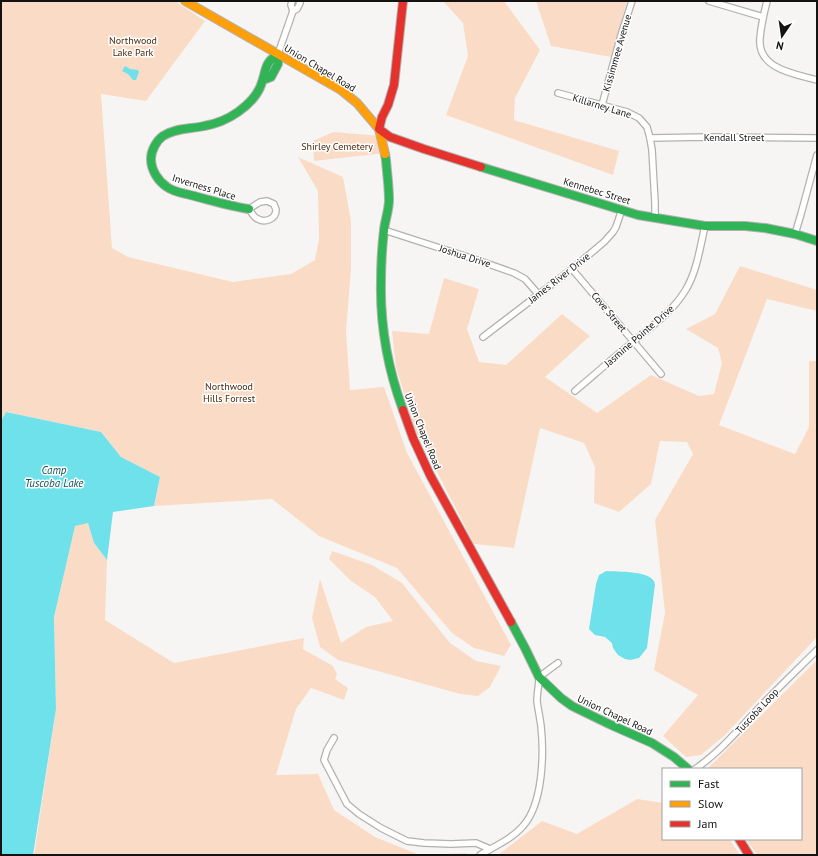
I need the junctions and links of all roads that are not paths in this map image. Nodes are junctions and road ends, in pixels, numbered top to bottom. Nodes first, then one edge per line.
1 (185, 1) edge
2 (292, 1) edge
3 (299, 1) edge
4 (403, 1) edge
5 (632, 1) edge
6 (709, 1) edge
7 (767, 1) edge
8 (293, 11) junction
9 (763, 17) junction
10 (278, 54) junction
11 (817, 80) edge
12 (558, 93) dead end
13 (602, 105) junction
14 (379, 129) junction
15 (650, 138) junction
16 (817, 138) edge
17 (817, 155) edge
18 (249, 209) junction
19 (622, 209) junction
20 (655, 218) junction
21 (705, 226) junction
22 (384, 230) junction
23 (795, 234) junction
24 (817, 241) edge
25 (572, 269) junction
26 (538, 295) junction
27 (483, 337) dead end
28 (633, 342) junction
29 (661, 374) dead end
30 (575, 391) dead end
31 (817, 650) edge
32 (558, 663) dead end
33 (539, 677) junction
34 (334, 738) dead end
35 (687, 768) edge
36 (696, 768) edge
37 (740, 840) edge
38 (490, 849) junction
39 (480, 855) edge
40 (749, 855) edge

1 - 10 street, Union Chapel Road
2 - 8 street
3 - 8 street
4 - 14 street
5 - 13 street, Kissimmee Avenue
6 - 9 street
7 - 9 street
8 - 10 street
9 - 11 street
10 - 14 street, Union Chapel Road
10 - 18 street, Inverness Place
12 - 13 street, Killarney Lane
13 - 15 street, Killarney Lane
14 - 19 street, Kennebec Street
14 - 22 street, Union Chapel Road
15 - 16 street, Kendall Street
15 - 20 street, Killarney Lane
17 - 23 street
18 - 18 street, Inverness Place
19 - 20 street, Kennebec Street
19 - 25 street, James River Drive
20 - 21 street, Kennebec Street
21 - 23 street, Kennebec Street
21 - 28 street, Jasmine Pointe Drive
22 - 26 street, Joshua Drive
22 - 33 street, Union Chapel Road
23 - 24 street, Kennebec Street
25 - 26 street, James River Drive
25 - 28 street, Cove Street
26 - 27 street, James River Drive
28 - 29 street, Cove Street
28 - 30 street, Jasmine Pointe Drive
31 - 36 street, Tuscoba Loop
32 - 33 street
33 - 35 street, Union Chapel Road
33 - 38 street
34 - 38 street
37 - 40 street
38 - 39 street

